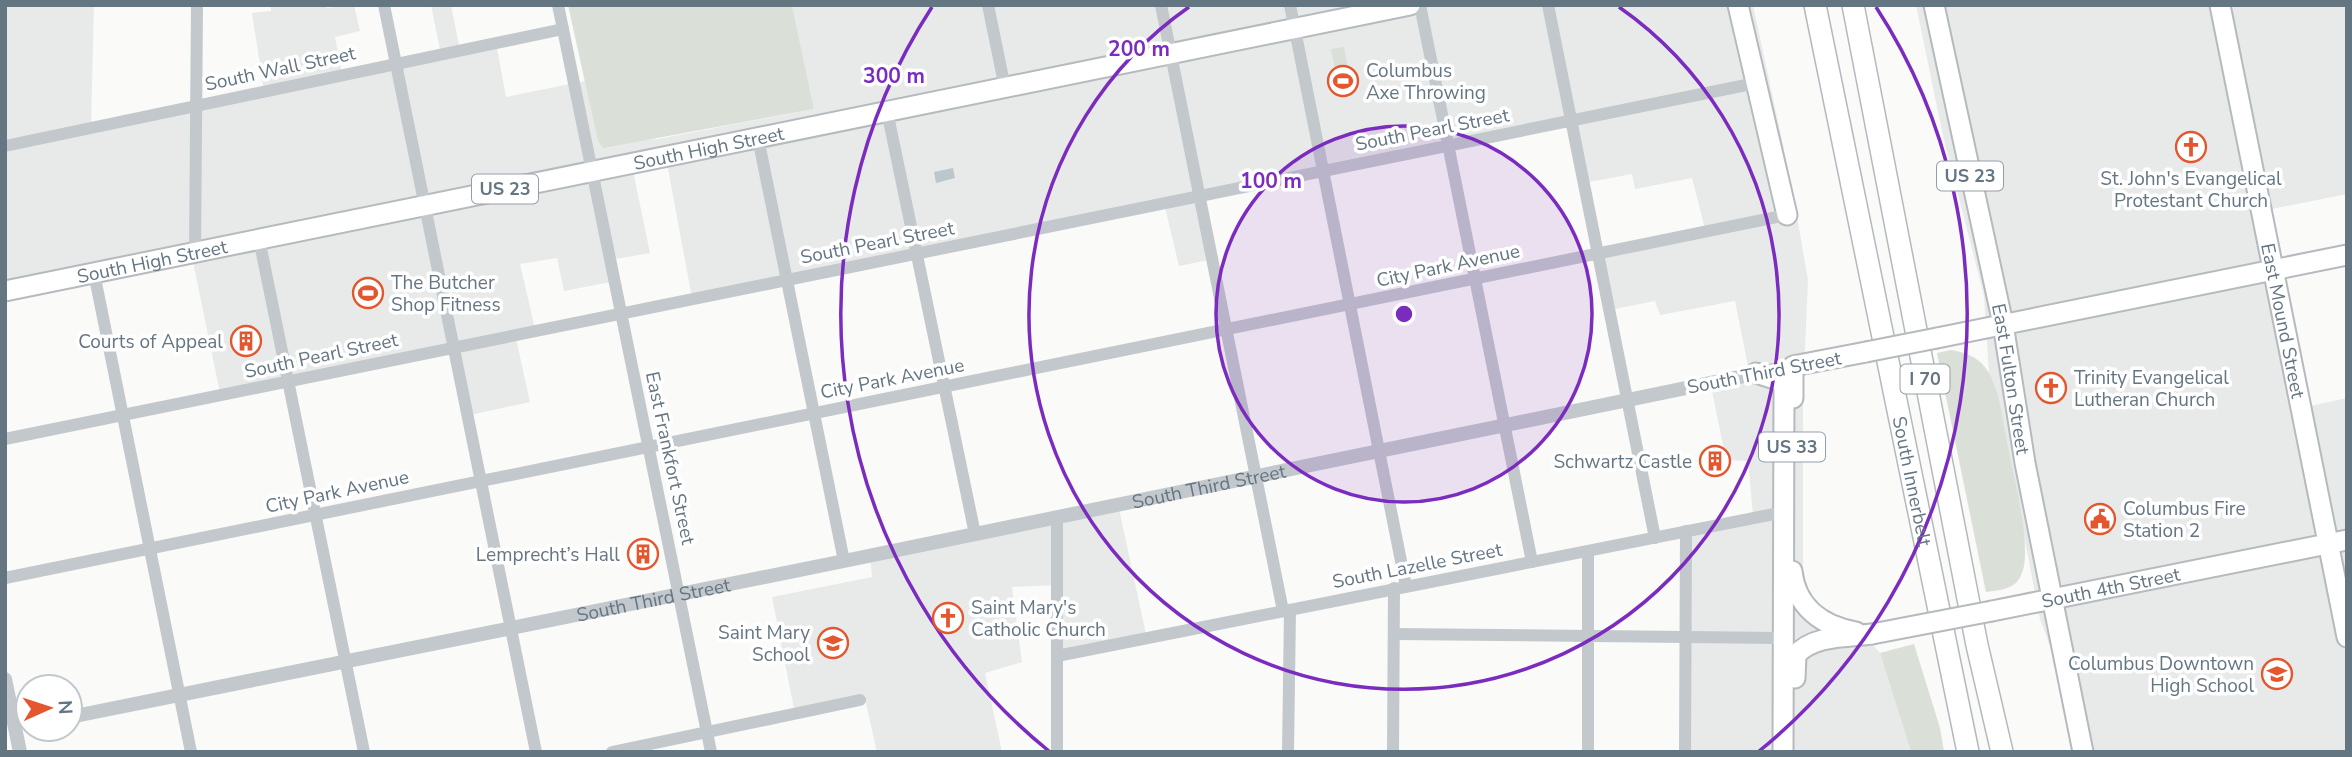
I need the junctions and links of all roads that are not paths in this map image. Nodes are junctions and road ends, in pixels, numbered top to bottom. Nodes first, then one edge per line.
1 (197, 5) edge
2 (384, 5) edge
3 (558, 5) edge
4 (988, 5) edge
5 (1161, 5) edge
6 (1290, 5) edge
7 (1410, 5) edge
8 (1420, 5) edge
9 (1548, 5) edge
10 (1738, 5) edge
11 (1815, 5) edge
12 (1853, 5) edge
13 (1934, 5) edge
14 (2220, 5) edge
15 (563, 29) junction
16 (1294, 29) junction
17 (1171, 54) junction
18 (396, 64) junction
19 (1756, 83) junction
20 (1004, 88) junction
21 (196, 106) junction
22 (887, 111) junction
23 (1571, 121) junction
24 (758, 138) junction
25 (5, 146) edge
26 (1447, 146) junction
27 (1324, 171) junction
28 (592, 172) junction
29 (1200, 196) junction
30 (425, 205) junction
31 (1787, 215) joint
32 (259, 239) junction
33 (195, 252) junction
34 (916, 254) junction
35 (1598, 254) junction
36 (2347, 255) edge
37 (2273, 270) junction
38 (94, 273) junction
39 (1475, 279) junction
40 (786, 280) junction
41 (5, 291) edge
42 (1350, 304) junction
43 (621, 313) junction
44 (2003, 324) junction
45 (1227, 330) junction
46 (455, 347) junction
47 (1793, 366) junction
48 (1756, 373) junction
49 (288, 382) junction
50 (944, 387) junction
51 (1628, 400) junction
52 (814, 413) junction
53 (123, 415) junction
54 (1505, 426) junction
55 (5, 439) edge
56 (649, 447) junction
57 (1379, 451) junction
58 (1256, 476) junction
59 (481, 481) junction
60 (1784, 512) junction
61 (316, 515) junction
62 (1057, 517) junction
63 (1686, 531) junction
64 (975, 534) junction
65 (1656, 538) junction
66 (2337, 542) edge
67 (150, 549) junction
68 (1588, 551) junction
69 (844, 561) junction
70 (1532, 562) junction
71 (1792, 570) junction
72 (5, 578) edge
73 (1400, 587) junction
74 (679, 594) junction
75 (2052, 599) junction
76 (1287, 610) junction
77 (512, 628) junction
78 (1394, 634) junction
79 (1872, 634) junction
80 (1783, 635) junction
81 (1587, 636) junction
82 (1685, 637) junction
83 (2347, 637) edge
84 (1058, 656) junction
85 (345, 662) junction
86 (5, 679) edge
87 (180, 695) junction
88 (860, 700) dead end
89 (84, 715) edge
90 (14, 719) edge
91 (707, 732) junction
92 (191, 752) edge
93 (364, 752) edge
94 (536, 752) edge
95 (612, 752) edge
96 (711, 752) edge
97 (1057, 752) edge
98 (1288, 752) edge
99 (1393, 752) edge
100 (1588, 752) edge
101 (1685, 752) edge
102 (1783, 752) edge
103 (1795, 752) edge
104 (1968, 752) edge
105 (2003, 752) edge
106 (2083, 752) edge

1 - 21 street
2 - 18 street
3 - 15 street, East Frankfort Street
4 - 20 street
5 - 17 street
6 - 16 street
7 - 16 main road, South High Street / US 23
8 - 26 street
9 - 23 street
10 - 19 main road
11 - 104 highway, South Innerbelt / I 70
12 - 105 highway, South Innerbelt / I 70
13 - 44 main road, East Fulton Street / US 23
14 - 37 main road, East Mound Street
15 - 18 street, South Wall Street
15 - 28 street, East Frankfort Street
16 - 17 main road, South High Street / US 23
16 - 27 street
17 - 20 main road, South High Street / US 23
17 - 29 street
18 - 21 street, South Wall Street
18 - 30 street
19 - 23 street, South Pearl Street
19 - 31 main road
20 - 22 main road, South High Street / US 23
21 - 25 street, South Wall Street
21 - 33 street
22 - 24 main road, South High Street / US 23
22 - 34 street
23 - 26 street, South Pearl Street
23 - 35 street
24 - 28 main road, South High Street / US 23
24 - 40 street
26 - 27 street, South Pearl Street
26 - 39 street
27 - 29 street, South Pearl Street
27 - 42 street
28 - 30 main road, South High Street / US 23
28 - 43 street, East Frankfort Street
29 - 34 street, South Pearl Street
29 - 45 street
30 - 32 main road, South High Street / US 23
30 - 46 street
31 - 35 street, City Park Avenue
32 - 33 main road, South High Street / US 23
32 - 49 street
33 - 38 main road, South High Street / US 23
34 - 40 street, South Pearl Street
34 - 50 street
35 - 39 street, City Park Avenue
35 - 51 street
36 - 37 main road, South Third Street
37 - 44 main road, South Third Street
37 - 66 main road, East Mound Street
38 - 41 main road, South High Street / US 23
38 - 53 street
39 - 42 street, City Park Avenue
39 - 54 street
40 - 43 street, South Pearl Street
40 - 52 street
42 - 45 street, City Park Avenue
42 - 57 street
43 - 46 street, South Pearl Street
43 - 56 street, East Frankfort Street
44 - 47 main road, South Third Street, bridge
44 - 75 main road, East Fulton Street / US 23
45 - 50 street, City Park Avenue
45 - 58 street
46 - 49 street, South Pearl Street
46 - 59 street
47 - 48 street, South Third Street
47 - 71 main road, US 33
48 - 51 street, South Third Street
48 - 60 main road
49 - 53 street, South Pearl Street
49 - 61 street
50 - 52 street, City Park Avenue
50 - 64 street
51 - 54 street, South Third Street
51 - 65 street
52 - 56 street, City Park Avenue
52 - 69 street
53 - 55 street, South Pearl Street
53 - 67 street
54 - 57 street, South Third Street
54 - 70 street
56 - 59 street, City Park Avenue
56 - 74 street, East Frankfort Street
57 - 58 street, South Third Street
57 - 73 street
58 - 62 street, South Third Street
58 - 76 street
59 - 61 street, City Park Avenue
59 - 77 street
60 - 63 street, South Lazelle Street
60 - 80 main road
61 - 67 street, City Park Avenue
61 - 85 street
62 - 64 street, South Third Street
62 - 84 street
63 - 65 street, South Lazelle Street
63 - 82 street
64 - 69 street, South Third Street
65 - 68 street, South Lazelle Street
66 - 75 main road, South 4th Street
66 - 83 main road, East Mound Street
67 - 72 street, City Park Avenue
67 - 87 street
68 - 70 street, South Lazelle Street
68 - 81 street
69 - 74 street, South Third Street
70 - 73 street, South Lazelle Street
71 - 79 main road, South 4th Street
71 - 80 main road, US 33
73 - 76 street, South Lazelle Street
73 - 78 street
74 - 77 street, South Third Street
74 - 91 street, East Frankfort Street
75 - 79 main road, South 4th Street, bridge
75 - 106 main road, East Fulton Street
76 - 84 street, South Lazelle Street
76 - 98 street
77 - 85 street, South Third Street
77 - 94 street
78 - 81 street
78 - 99 street
79 - 103 main road, South 4th Street
80 - 82 street
80 - 102 main road, US 33
81 - 82 street
81 - 100 street
82 - 101 street
84 - 97 street
85 - 87 street, South Third Street
85 - 93 street
86 - 90 street
87 - 89 street, South Third Street
87 - 92 street
88 - 91 street
91 - 95 street
91 - 96 street, East Frankfort Street

